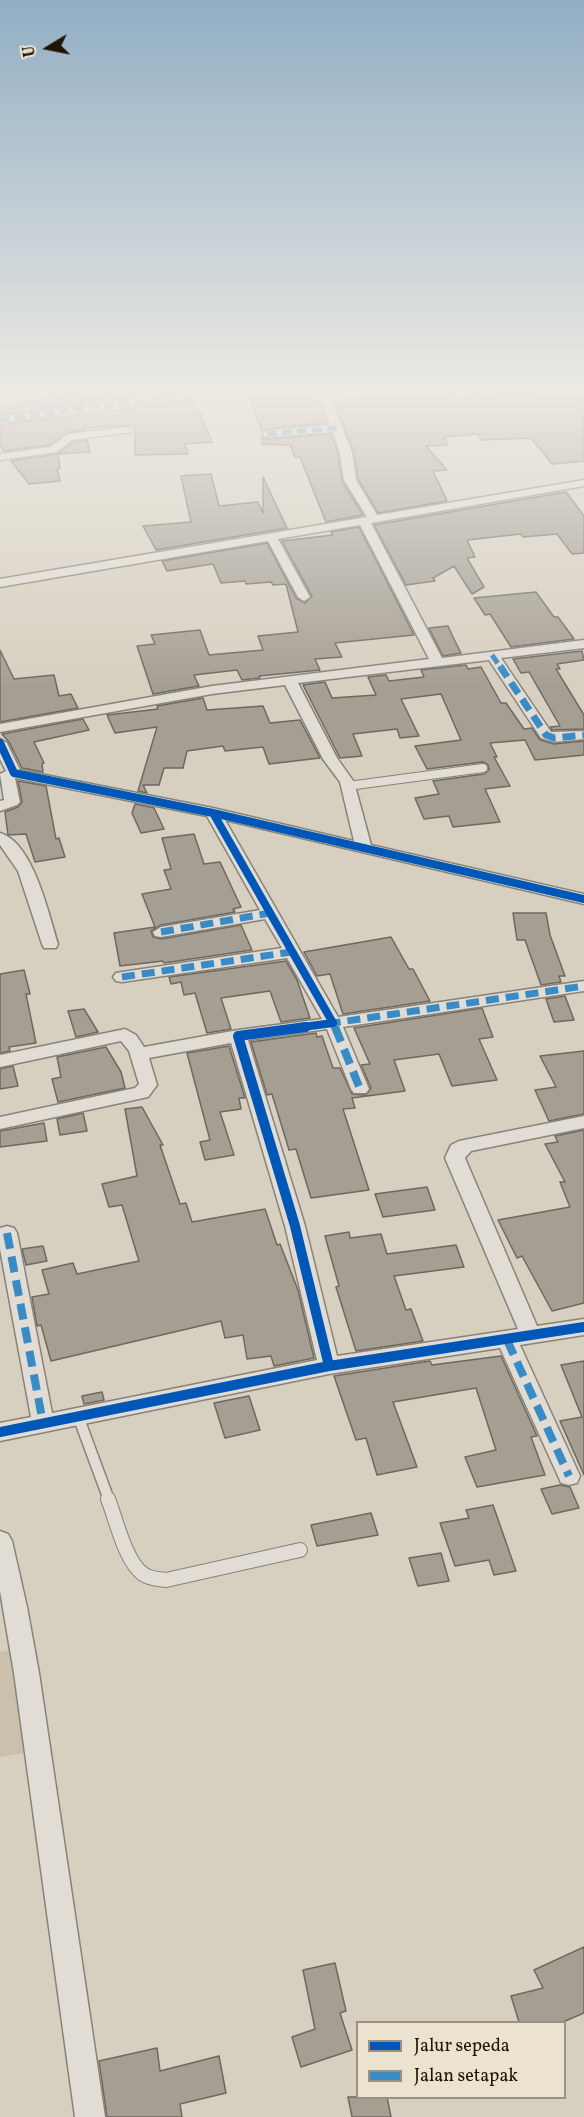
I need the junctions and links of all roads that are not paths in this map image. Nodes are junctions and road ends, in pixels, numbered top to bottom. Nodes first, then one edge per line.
1 (355, 491) edge
2 (539, 491) edge
3 (369, 520) junction
4 (272, 538) junction
5 (0, 583) edge
6 (303, 597) dead end
7 (584, 644) edge
8 (492, 655) junction
9 (437, 661) junction
10 (289, 679) junction
11 (0, 728) edge
12 (584, 735) edge
13 (0, 743) edge
14 (483, 768) dead end
15 (7, 775) edge
16 (348, 786) junction
17 (0, 806) edge
18 (213, 813) junction
19 (0, 838) edge
20 (364, 849) junction
21 (584, 899) edge
22 (270, 913) junction
23 (161, 932) dead end
24 (50, 944) dead end
25 (291, 952) junction
26 (122, 977) dead end
27 (584, 986) edge
28 (333, 1023) junction
29 (238, 1036) junction
30 (139, 1054) junction
31 (0, 1061) edge
32 (360, 1089) dead end
33 (584, 1122) edge
34 (0, 1123) edge
35 (7, 1233) dead end
36 (584, 1327) edge
37 (531, 1336) junction
38 (507, 1340) junction
39 (329, 1366) junction
40 (78, 1416) junction
41 (43, 1424) junction
42 (0, 1432) edge
43 (569, 1476) dead end
44 (0, 1541) edge
45 (300, 1550) dead end
46 (90, 2117) edge

1 - 3 street
2 - 3 street
3 - 4 street
3 - 9 street
4 - 5 street
4 - 6 street
7 - 8 street
8 - 9 street
8 - 12 street
9 - 10 street
10 - 11 street
10 - 16 street
13 - 15 street
14 - 16 lane
15 - 17 street
15 - 18 street
16 - 20 street
18 - 20 street
18 - 22 street
19 - 24 street
20 - 21 street
22 - 23 street
22 - 25 street
25 - 26 street
25 - 28 street
27 - 28 street
28 - 29 street
28 - 32 street
29 - 30 street
29 - 39 street
30 - 31 street
30 - 34 street
33 - 37 street
35 - 41 street
36 - 37 street
37 - 38 street
38 - 39 street
38 - 43 street
39 - 40 street
40 - 41 street
40 - 45 lane
41 - 42 street
44 - 46 street

